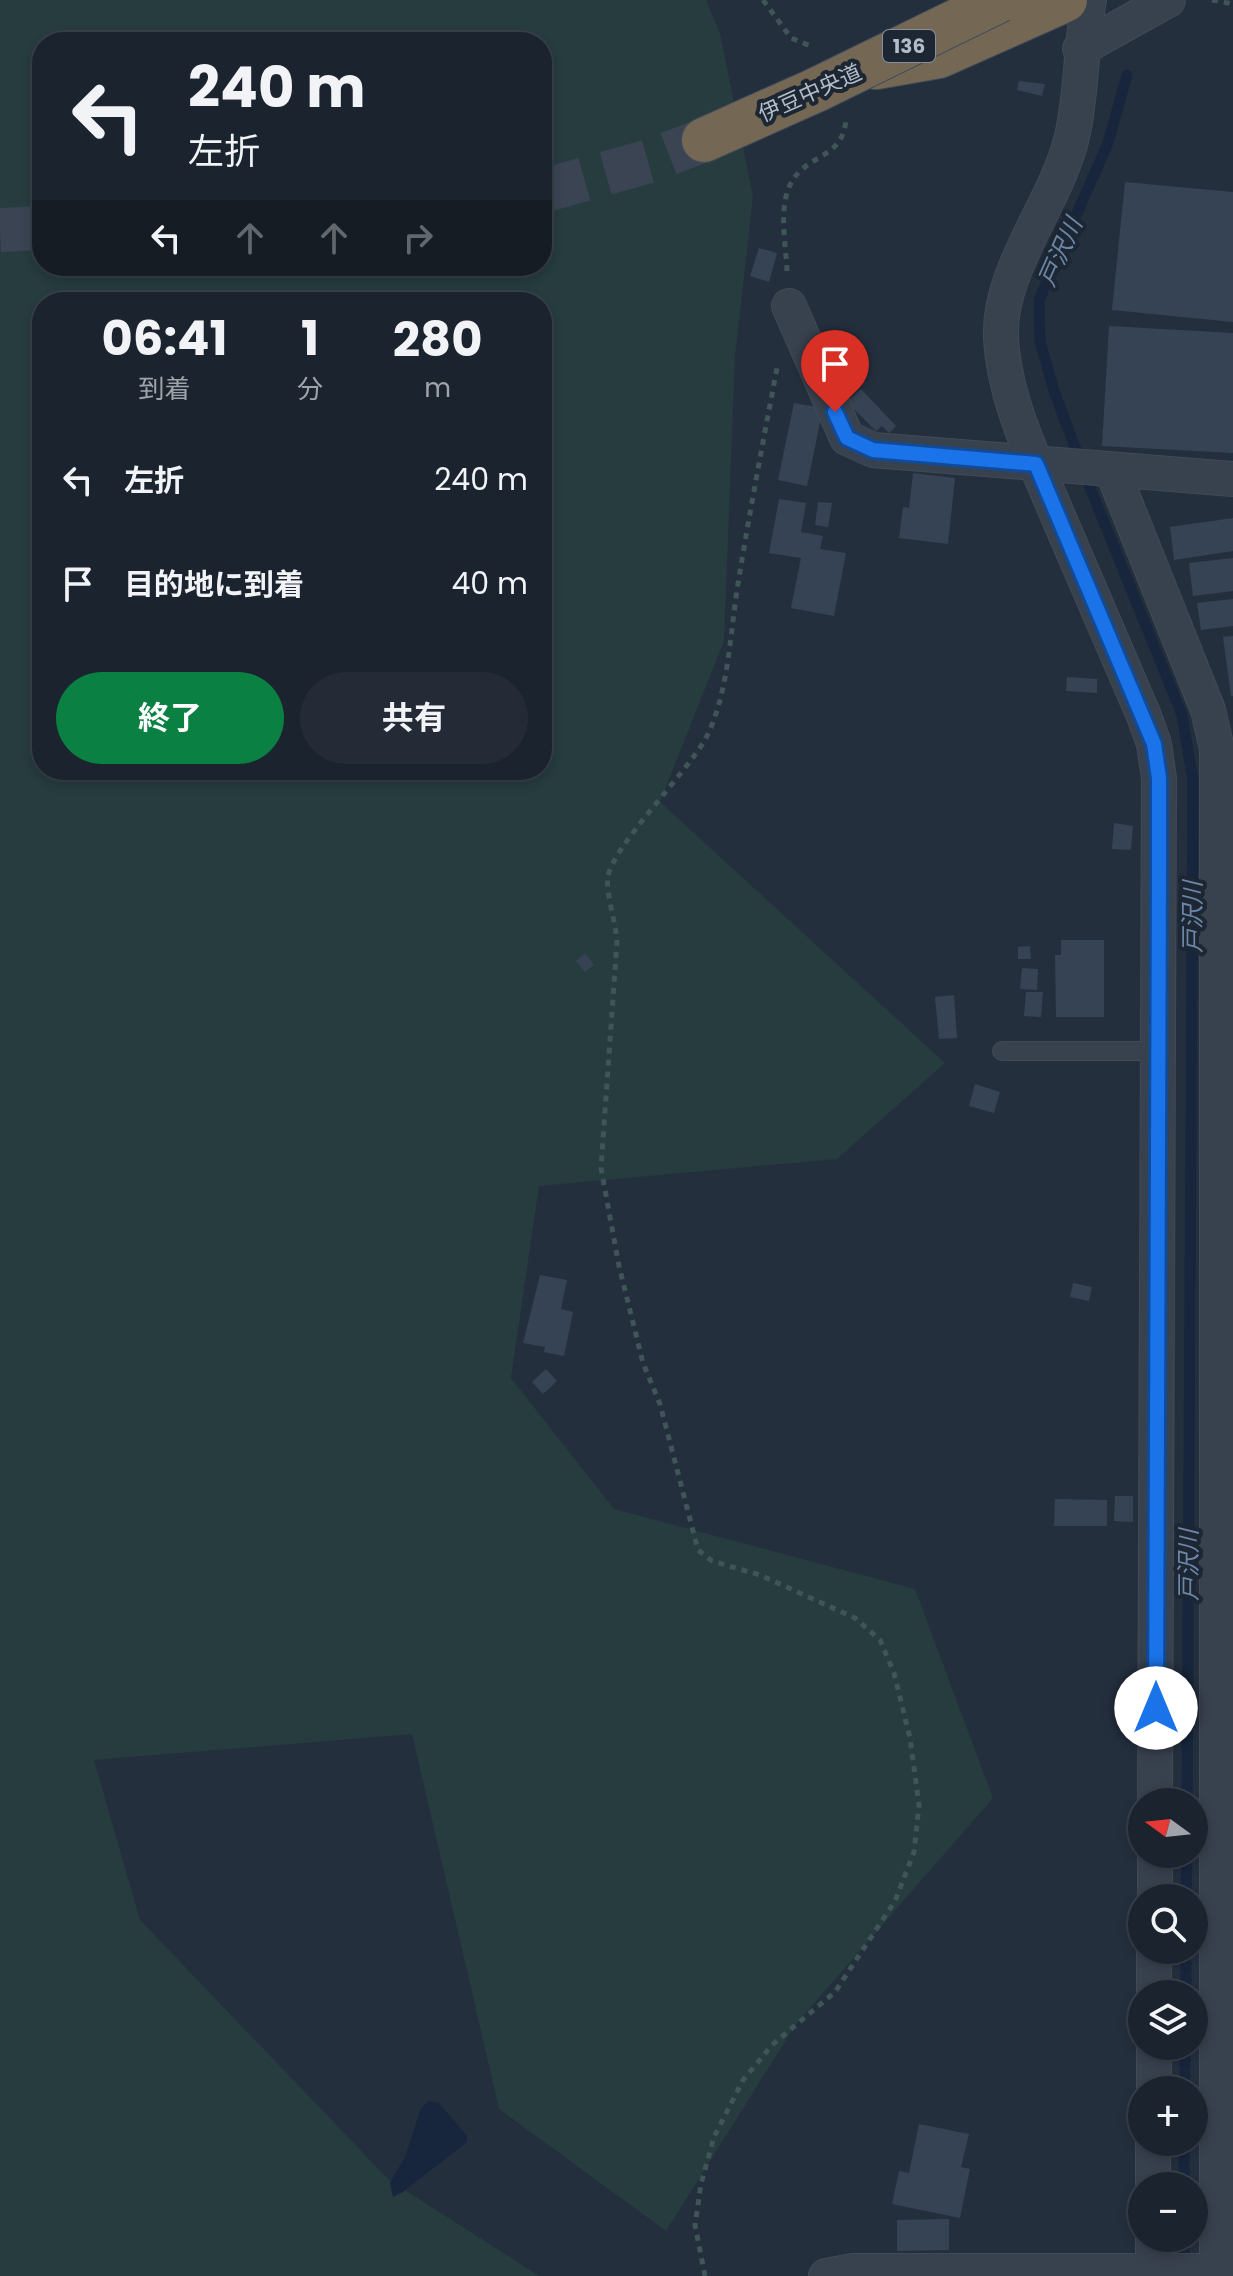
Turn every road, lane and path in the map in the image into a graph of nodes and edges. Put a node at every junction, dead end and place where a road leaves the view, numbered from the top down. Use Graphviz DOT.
graph roads {
  1 [pos="763,0"];
  2 [pos="1000,0"];
  3 [pos="1065,0"];
  4 [pos="1089,0"];
  5 [pos="1168,0"];
  6 [pos="1212,0"];
  7 [pos="1233,4"];
  8 [pos="944,5"];
  9 [pos="1080,49"];
  10 [pos="830,77"];
  11 [pos="701,133"];
  12 [pos="789,306"];
  13 [pos="777,366"];
  14 [pos="1046,465"];
  15 [pos="1108,470"];
  16 [pos="1233,479"];
  17 [pos="1002,1051"];
  18 [pos="1159,1051"];
  19 [pos="1226,1053"];
  20 [pos="1155,1788"];
  21 [pos="1156,2264"];
  22 [pos="1218,2272"];
  23 [pos="705,2276"];
  24 [pos="826,2276"];
  1 -- 10 [label="path"];
  2 -- 10 [label="highway, 伊豆中央道 / 136, bridge"];
  3 -- 10 [label="highway"];
  4 -- 9 [label="street"];
  5 -- 9 [label="street"];
  6 -- 7 [label="path"];
  8 -- 10 [label="highway, 伊豆中央道 / 136"];
  9 -- 14 [label="street"];
  10 -- 11 [label="highway, 伊豆中央道 / 136"];
  10 -- 12 [label="path"];
  12 -- 14 [label="street"];
  13 -- 23 [label="path"];
  14 -- 15 [label="street"];
  14 -- 18 [label="street"];
  15 -- 16 [label="street"];
  15 -- 19 [label="street"];
  17 -- 18 [label="lane"];
  18 -- 20 [label="street"];
  19 -- 22 [label="street"];
  21 -- 22 [label="street"];
  21 -- 24 [label="street"];
}
